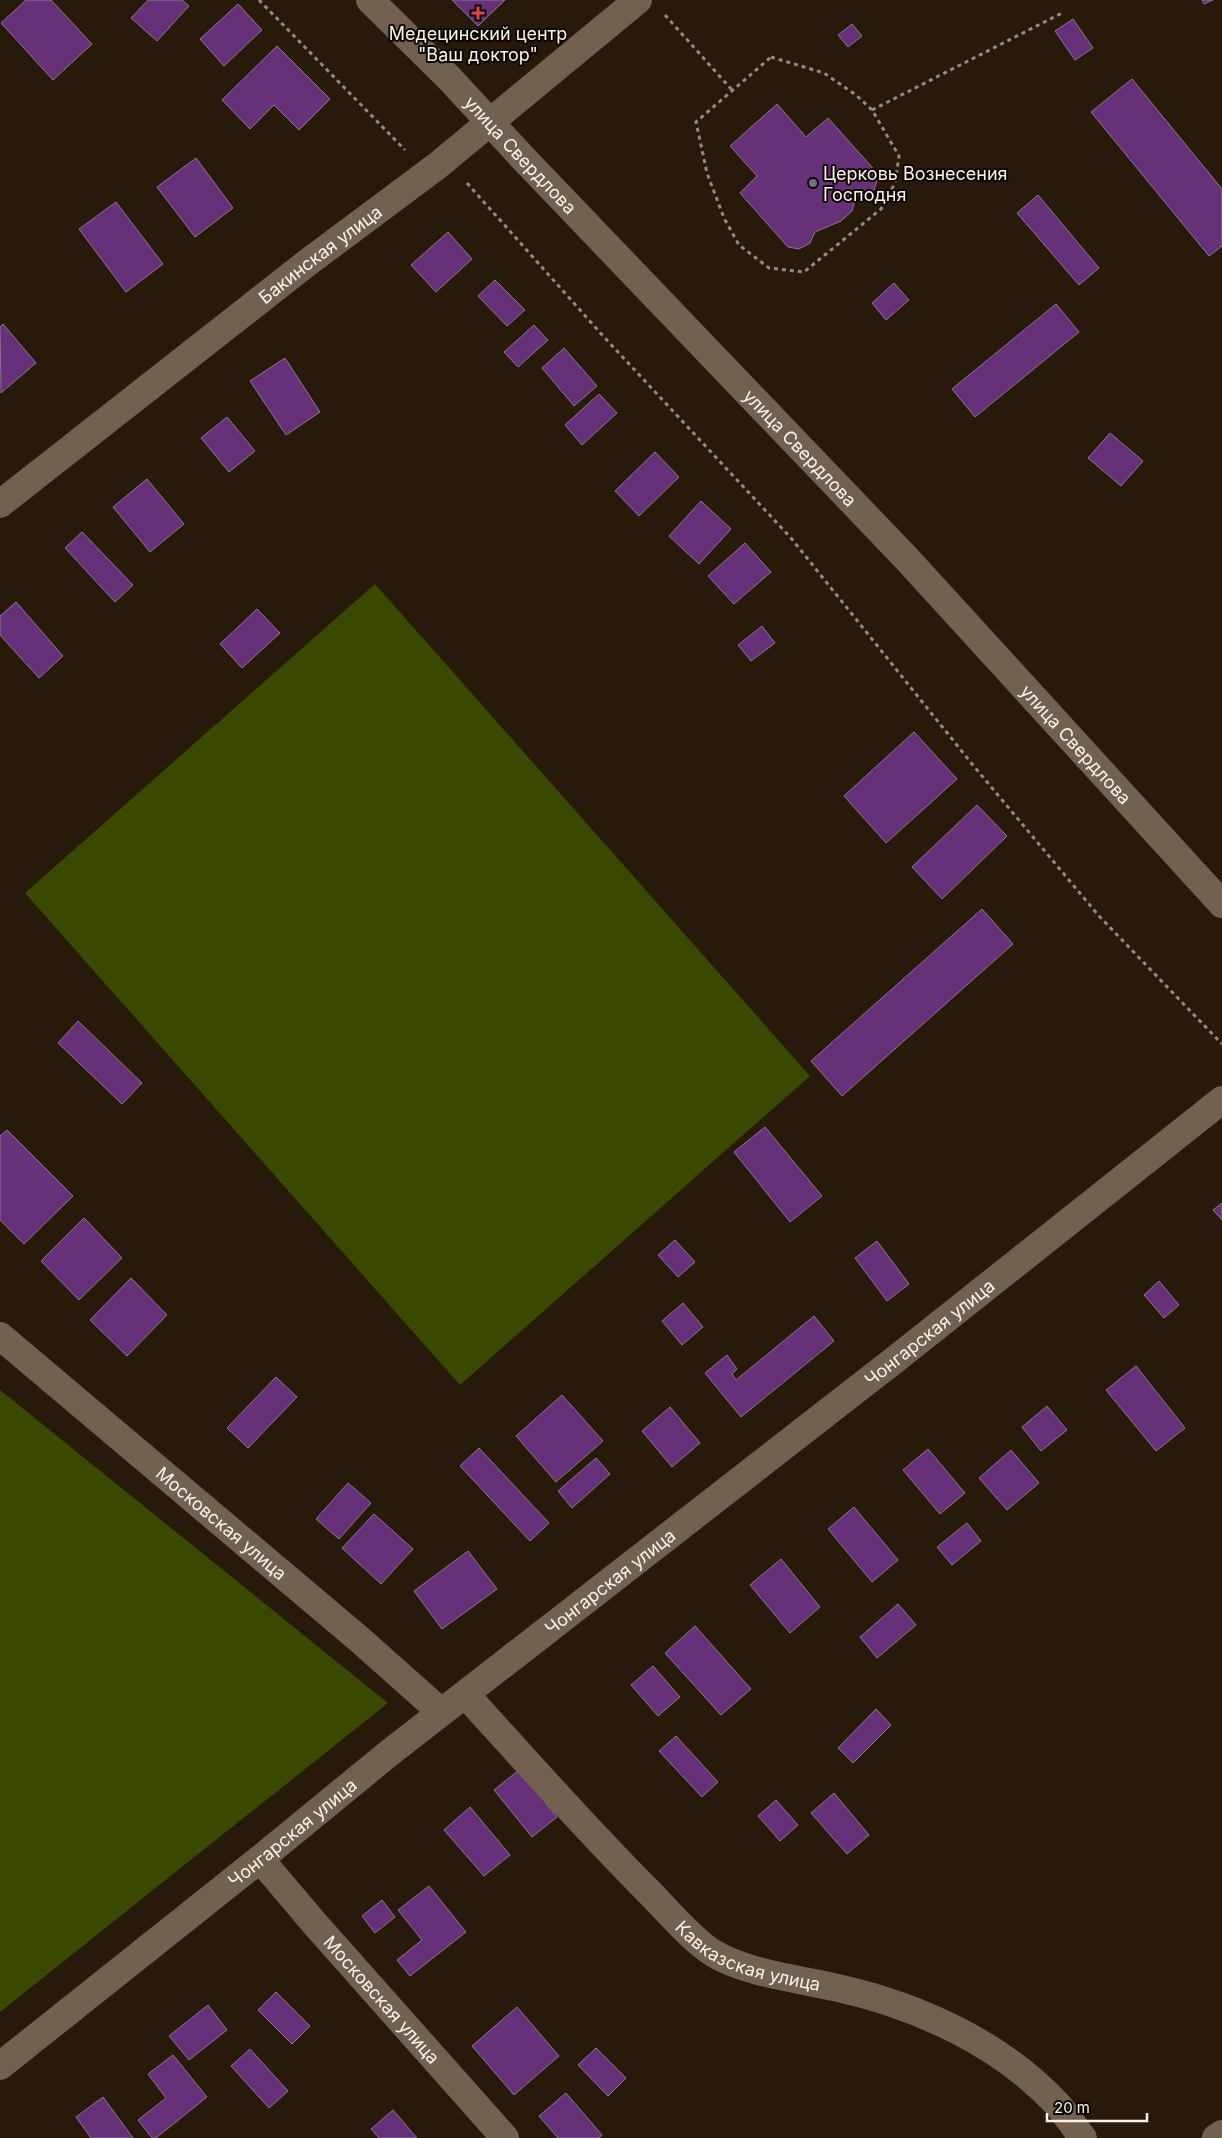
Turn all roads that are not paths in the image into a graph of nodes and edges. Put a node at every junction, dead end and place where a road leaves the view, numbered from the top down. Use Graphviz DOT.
graph roads {
  1 [pos="370,0"];
  2 [pos="638,0"];
  3 [pos="491,122"];
  4 [pos="0,504"];
  5 [pos="1222,904"];
  6 [pos="1222,1100"];
  7 [pos="0,1336"];
  8 [pos="466,1695"];
  9 [pos="441,1712"];
  10 [pos="260,1859"];
  11 [pos="0,2066"];
  12 [pos="1222,2134"];
  13 [pos="505,2138"];
  14 [pos="1083,2138"];
  15 [pos="1216,2138"];
  1 -- 3 [label="street, улица Свердлова"];
  2 -- 3 [label="street, Бакинская улица"];
  3 -- 4 [label="street, Бакинская улица"];
  3 -- 5 [label="street, улица Свердлова"];
  6 -- 8 [label="street, Чонгарская улица"];
  7 -- 9 [label="street, Московская улица"];
  8 -- 9 [label="street, Чонгарская улица"];
  8 -- 14 [label="street, Кавказская улица"];
  9 -- 10 [label="street, Чонгарская улица"];
  10 -- 11 [label="street, Чонгарская улица"];
  10 -- 13 [label="street, Московская улица"];
  12 -- 15 [label="street"];
}
